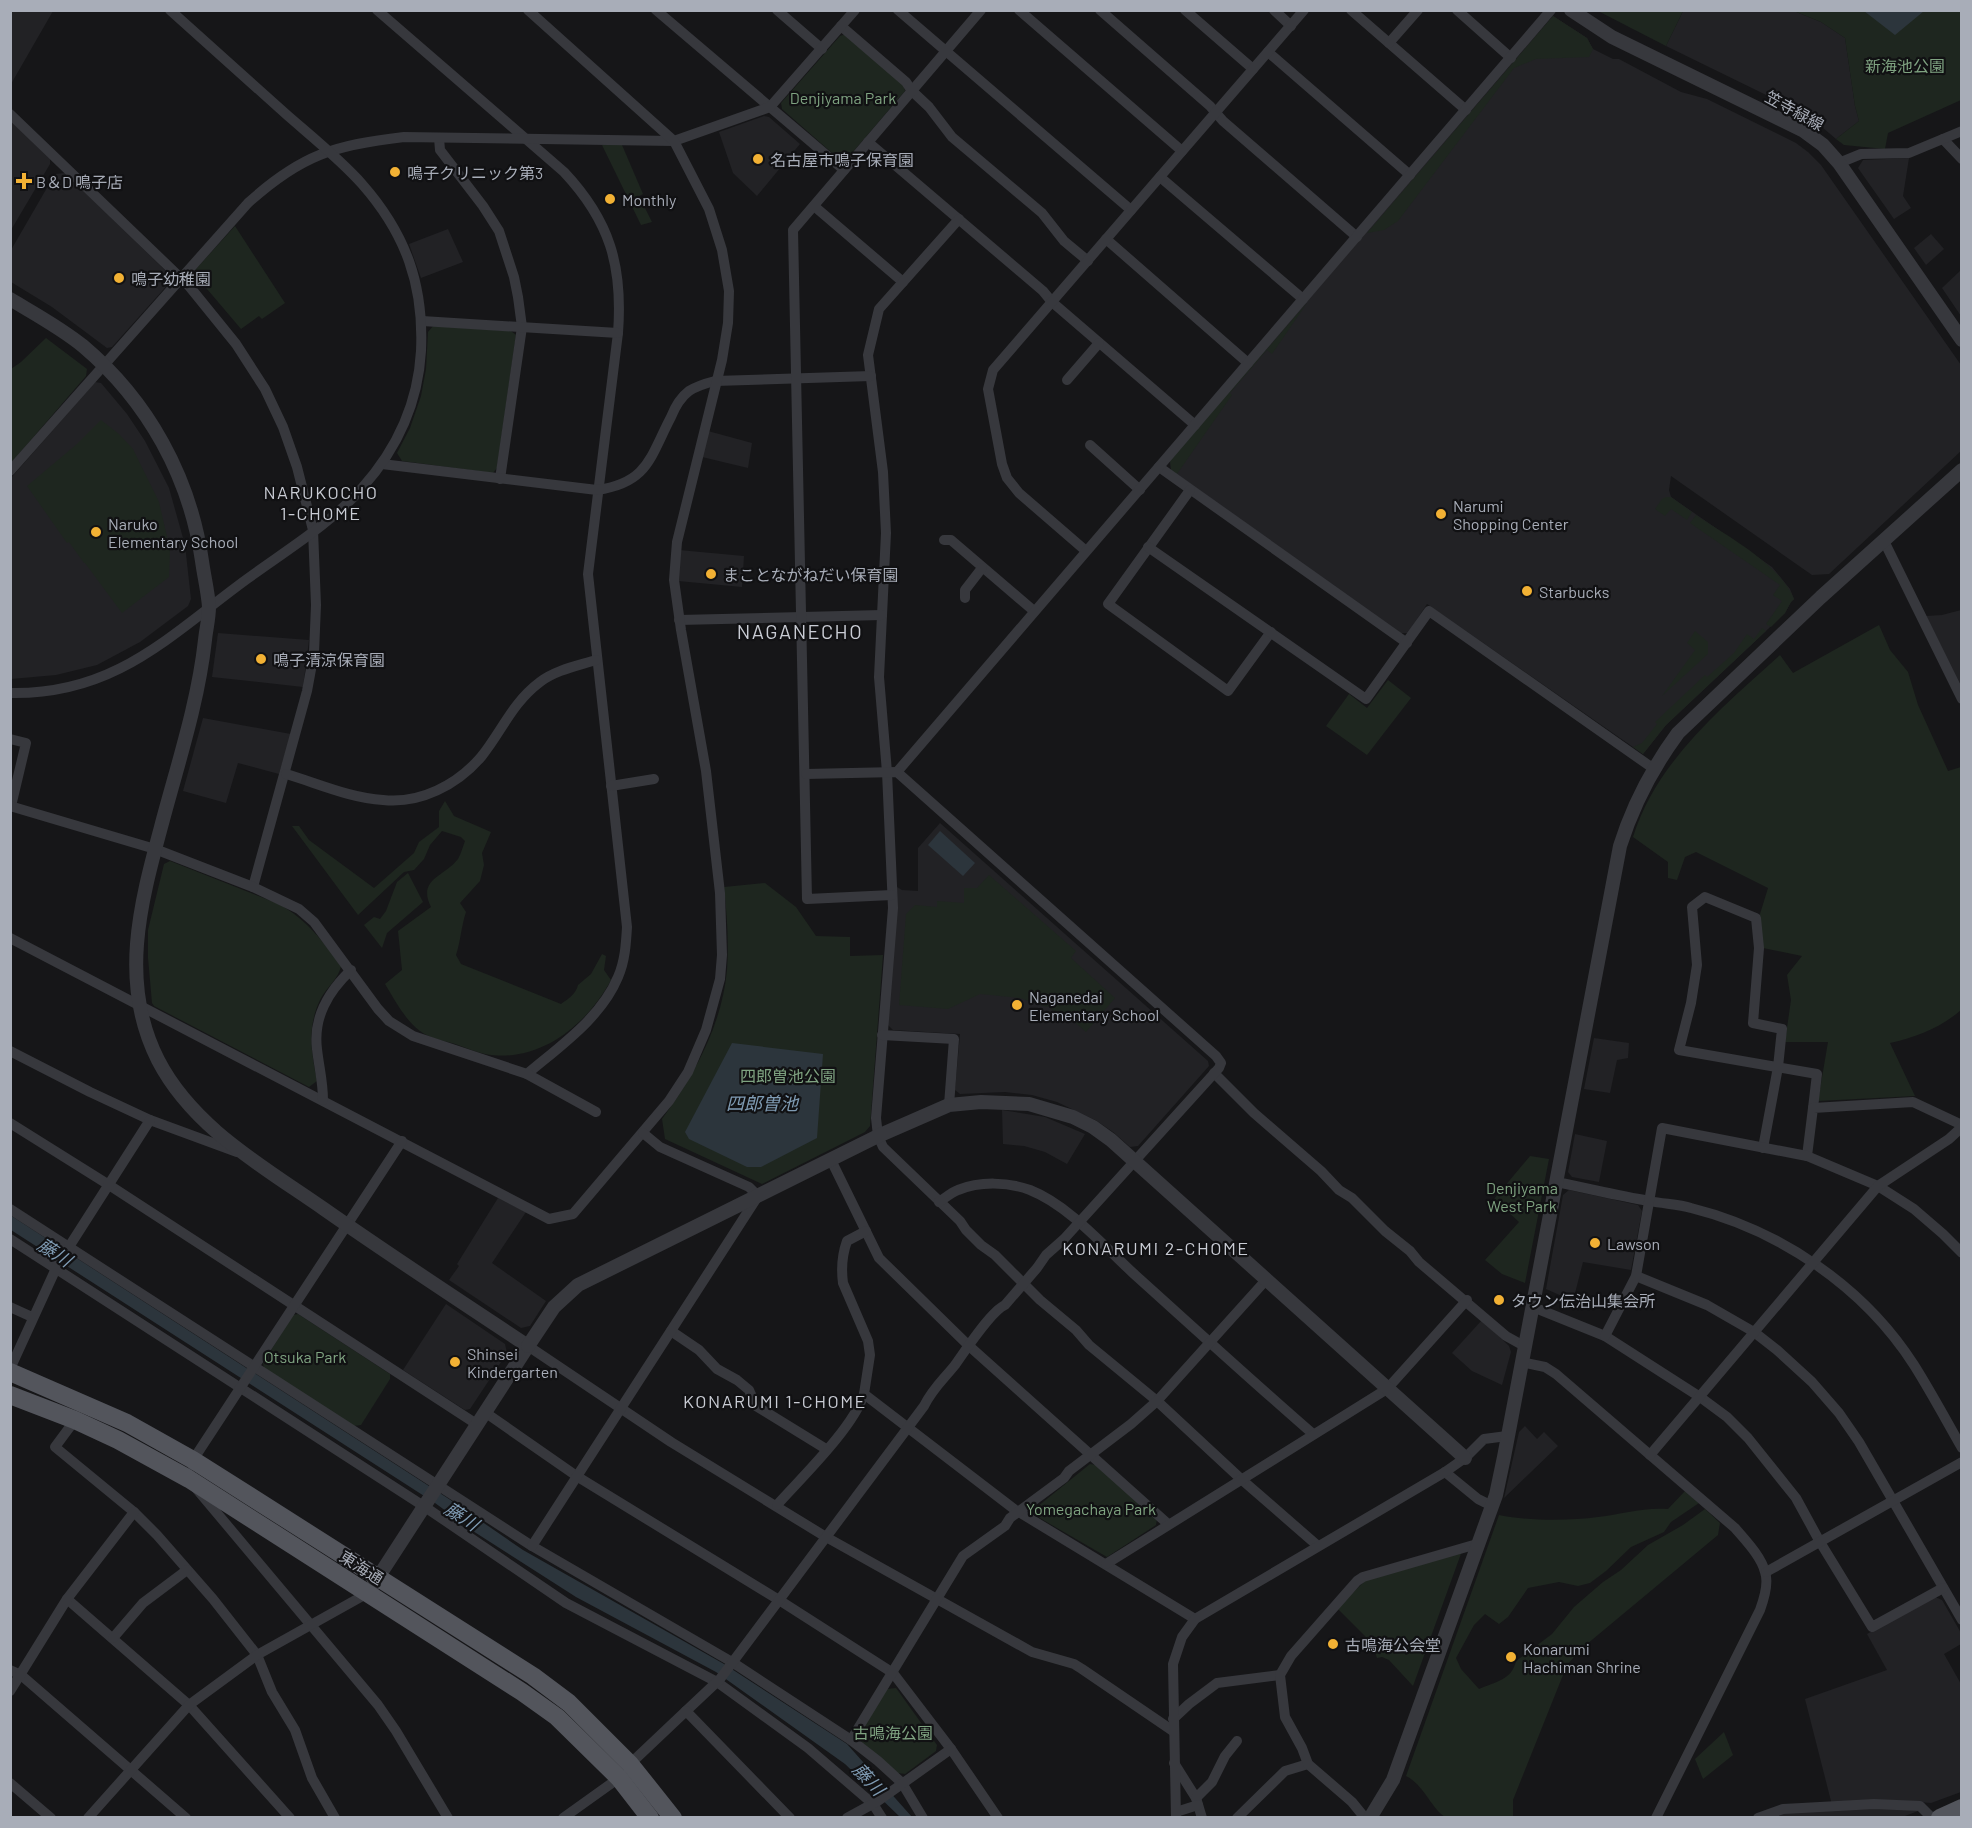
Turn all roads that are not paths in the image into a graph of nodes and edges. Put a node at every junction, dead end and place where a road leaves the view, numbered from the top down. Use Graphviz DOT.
graph roads {
  1 [pos="170,10"];
  2 [pos="377,10"];
  3 [pos="528,10"];
  4 [pos="656,10"];
  5 [pos="777,10"];
  6 [pos="855,10"];
  7 [pos="898,10"];
  8 [pos="981,10"];
  9 [pos="1019,10"];
  10 [pos="1100,10"];
  11 [pos="1185,10"];
  12 [pos="1274,10"];
  13 [pos="1304,10"];
  14 [pos="1352,10"];
  15 [pos="1418,10"];
  16 [pos="1457,10"];
  17 [pos="1551,10"];
  18 [pos="1571,10"];
  19 [pos="842,26"];
  20 [pos="1291,26"];
  21 [pos="1389,43"];
  22 [pos="822,49"];
  23 [pos="946,51"];
  24 [pos="1268,52"];
  25 [pos="1511,58"];
  26 [pos="1253,69"];
  27 [pos="912,91"];
  28 [pos="770,107"];
  29 [pos="1466,110"];
  30 [pos="1215,112"];
  31 [pos="10,114"];
  32 [pos="1962,131"];
  33 [pos="439,138"];
  34 [pos="526,138"];
  35 [pos="1943,139"];
  36 [pos="674,141"];
  37 [pos="868,142"];
  38 [pos="326,151"];
  39 [pos="1182,151"];
  40 [pos="1962,159"];
  41 [pos="1839,163"];
  42 [pos="844,170"];
  43 [pos="1410,175"];
  44 [pos="1160,177"];
  45 [pos="814,206"];
  46 [pos="1131,210"];
  47 [pos="958,219"];
  48 [pos="1357,237"];
  49 [pos="1106,239"];
  50 [pos="1088,261"];
  51 [pos="181,278"];
  52 [pos="903,282"];
  53 [pos="10,299"];
  54 [pos="1303,299"];
  55 [pos="1052,302"];
  56 [pos="422,321"];
  57 [pos="522,327"];
  58 [pos="618,333"];
  59 [pos="1962,340"];
  60 [pos="1100,343"];
  61 [pos="1248,363"];
  62 [pos="104,365"];
  63 [pos="871,376"];
  64 [pos="796,378"];
  65 [pos="1067,380"];
  66 [pos="716,381"];
  67 [pos="1195,425"];
  68 [pos="1090,445"];
  69 [pos="382,464"];
  70 [pos="1159,467"];
  71 [pos="1962,470"];
  72 [pos="10,471"];
  73 [pos="500,479"];
  74 [pos="597,490"];
  75 [pos="1140,490"];
  76 [pos="1190,490"];
  77 [pos="314,530"];
  78 [pos="944,540"];
  79 [pos="1884,541"];
  80 [pos="1148,547"];
  81 [pos="1086,551"];
  82 [pos="982,568"];
  83 [pos="965,598"];
  84 [pos="209,607"];
  85 [pos="1034,612"];
  86 [pos="882,615"];
  87 [pos="802,616"];
  88 [pos="679,620"];
  89 [pos="1271,632"];
  90 [pos="1407,643"];
  91 [pos="596,660"];
  92 [pos="10,693"];
  93 [pos="1962,699"];
  94 [pos="10,739"];
  95 [pos="1654,769"];
  96 [pos="892,772"];
  97 [pos="286,774"];
  98 [pos="806,774"];
  99 [pos="654,779"];
  100 [pos="611,786"];
  101 [pos="11,806"];
  102 [pos="155,849"];
  103 [pos="253,887"];
  104 [pos="892,896"];
  105 [pos="10,938"];
  106 [pos="351,970"];
  107 [pos="140,1004"];
  108 [pos="882,1035"];
  109 [pos="10,1051"];
  110 [pos="1778,1067"];
  111 [pos="1214,1073"];
  112 [pos="527,1074"];
  113 [pos="322,1100"];
  114 [pos="949,1105"];
  115 [pos="1813,1108"];
  116 [pos="596,1112"];
  117 [pos="150,1120"];
  118 [pos="10,1123"];
  119 [pos="1962,1126"];
  120 [pos="644,1133"];
  121 [pos="878,1136"];
  122 [pos="402,1141"];
  123 [pos="1763,1148"];
  124 [pos="246,1155"];
  125 [pos="1807,1156"];
  126 [pos="831,1160"];
  127 [pos="1134,1161"];
  128 [pos="1556,1182"];
  129 [pos="109,1185"];
  130 [pos="1878,1186"];
  131 [pos="758,1196"];
  132 [pos="1649,1201"];
  133 [pos="939,1202"];
  134 [pos="10,1209"];
  135 [pos="1078,1222"];
  136 [pos="346,1224"];
  137 [pos="866,1231"];
  138 [pos="10,1239"];
  139 [pos="67,1248"];
  140 [pos="1962,1253"];
  141 [pos="1813,1262"];
  142 [pos="56,1267"];
  143 [pos="1636,1276"];
  144 [pos="1266,1280"];
  145 [pos="1024,1283"];
  146 [pos="1467,1300"];
  147 [pos="293,1305"];
  148 [pos="1533,1306"];
  149 [pos="10,1307"];
  150 [pos="32,1317"];
  151 [pos="671,1331"];
  152 [pos="1754,1332"];
  153 [pos="1605,1336"];
  154 [pos="1209,1343"];
  155 [pos="528,1346"];
  156 [pos="968,1346"];
  157 [pos="1524,1346"];
  158 [pos="1521,1362"];
  159 [pos="252,1369"];
  160 [pos="10,1370"];
  161 [pos="241,1386"];
  162 [pos="1387,1389"];
  163 [pos="10,1395"];
  164 [pos="864,1395"];
  165 [pos="1700,1397"];
  166 [pos="1158,1401"];
  167 [pos="621,1408"];
  168 [pos="482,1419"];
  169 [pos="75,1420"];
  170 [pos="908,1428"];
  171 [pos="1313,1434"];
  172 [pos="1507,1437"];
  173 [pos="1962,1448"];
  174 [pos="826,1449"];
  175 [pos="1089,1455"];
  176 [pos="1650,1455"];
  177 [pos="1465,1458"];
  178 [pos="193,1460"];
  179 [pos="1962,1462"];
  180 [pos="1445,1472"];
  181 [pos="578,1477"];
  182 [pos="189,1479"];
  183 [pos="1241,1479"];
  184 [pos="437,1488"];
  185 [pos="1892,1500"];
  186 [pos="426,1505"];
  187 [pos="777,1505"];
  188 [pos="1492,1506"];
  189 [pos="134,1512"];
  190 [pos="1018,1512"];
  191 [pos="1168,1524"];
  192 [pos="826,1537"];
  193 [pos="1820,1542"];
  194 [pos="1477,1544"];
  195 [pos="532,1546"];
  196 [pos="1318,1546"];
  197 [pos="1106,1564"];
  198 [pos="187,1570"];
  199 [pos="1766,1572"];
  200 [pos="379,1577"];
  201 [pos="1943,1588"];
  202 [pos="368,1593"];
  203 [pos="67,1599"];
  204 [pos="779,1599"];
  205 [pos="936,1600"];
  206 [pos="1195,1618"];
  207 [pos="1962,1620"];
  208 [pos="311,1625"];
  209 [pos="113,1638"];
  210 [pos="257,1655"];
  211 [pos="731,1664"];
  212 [pos="16,1672"];
  213 [pos="893,1673"];
  214 [pos="1280,1675"];
  215 [pos="719,1681"];
  216 [pos="10,1691"];
  217 [pos="189,1705"];
  218 [pos="686,1712"];
  219 [pos="1173,1719"];
  220 [pos="1173,1731"];
  221 [pos="850,1740"];
  222 [pos="1237,1741"];
  223 [pos="951,1749"];
  224 [pos="1174,1763"];
  225 [pos="1308,1764"];
  226 [pos="132,1770"];
  227 [pos="625,1771"];
  228 [pos="10,1783"];
  229 [pos="899,1785"];
  230 [pos="1197,1801"];
  231 [pos="876,1803"];
  232 [pos="1962,1808"];
  233 [pos="1176,1815"];
  234 [pos="51,1818"];
  235 [pos="88,1818"];
  236 [pos="186,1818"];
  237 [pos="290,1818"];
  238 [pos="334,1818"];
  239 [pos="448,1818"];
  240 [pos="563,1818"];
  241 [pos="650,1818"];
  242 [pos="673,1818"];
  243 [pos="790,1818"];
  244 [pos="848,1818"];
  245 [pos="882,1818"];
  246 [pos="923,1818"];
  247 [pos="998,1818"];
  248 [pos="1202,1818"];
  249 [pos="1237,1818"];
  250 [pos="1365,1818"];
  251 [pos="1370,1818"];
  252 [pos="1656,1818"];
  253 [pos="1758,1818"];
  254 [pos="1932,1818"];
  255 [pos="1940,1818"];
  1 -- 38 [label="street"];
  2 -- 34 [label="street"];
  3 -- 36 [label="street"];
  4 -- 28 [label="street"];
  5 -- 22 [label="street"];
  6 -- 19 [label="street"];
  7 -- 23 [label="street"];
  8 -- 23 [label="street"];
  9 -- 39 [label="street"];
  10 -- 30 [label="street"];
  11 -- 26 [label="street"];
  12 -- 20 [label="street"];
  13 -- 20 [label="street"];
  14 -- 21 [label="street"];
  15 -- 21 [label="street"];
  16 -- 25 [label="street"];
  17 -- 25 [label="street"];
  18 -- 41 [label="street, 笠寺緑線"];
  19 -- 22 [label="street"];
  19 -- 27 [label="street"];
  20 -- 24 [label="street"];
  21 -- 29 [label="street"];
  22 -- 28 [label="street"];
  23 -- 27 [label="street"];
  23 -- 46 [label="street"];
  24 -- 26 [label="street"];
  24 -- 43 [label="street"];
  25 -- 29 [label="street"];
  26 -- 30 [label="street"];
  27 -- 37 [label="street"];
  27 -- 50 [label="street"];
  28 -- 36 [label="street"];
  28 -- 42 [label="street"];
  29 -- 43 [label="street"];
  30 -- 39 [label="street"];
  30 -- 48 [label="street"];
  31 -- 51 [label="street"];
  32 -- 35 [label="street"];
  33 -- 34 [label="street"];
  33 -- 38 [label="street"];
  33 -- 57 [label="street"];
  34 -- 36 [label="street"];
  34 -- 58 [label="street"];
  35 -- 40 [label="street"];
  35 -- 41 [label="street"];
  36 -- 66 [label="street"];
  37 -- 42 [label="street"];
  37 -- 47 [label="street"];
  38 -- 51 [label="street"];
  38 -- 56 [label="street"];
  39 -- 44 [label="street"];
  41 -- 59 [label="street, 笠寺緑線"];
  42 -- 45 [label="street"];
  43 -- 48 [label="street"];
  44 -- 46 [label="street"];
  44 -- 54 [label="street"];
  45 -- 52 [label="street"];
  45 -- 64 [label="street"];
  46 -- 49 [label="street"];
  47 -- 52 [label="street"];
  47 -- 55 [label="street"];
  48 -- 54 [label="street"];
  49 -- 50 [label="street"];
  49 -- 61 [label="street"];
  50 -- 55 [label="street"];
  51 -- 62 [label="street"];
  51 -- 77 [label="street"];
  52 -- 63 [label="street"];
  53 -- 62 [label="street"];
  54 -- 61 [label="street"];
  55 -- 60 [label="street"];
  55 -- 81 [label="street"];
  56 -- 57 [label="street"];
  56 -- 69 [label="street"];
  57 -- 58 [label="street"];
  57 -- 73 [label="street"];
  58 -- 74 [label="street"];
  60 -- 65 [label="street"];
  60 -- 67 [label="street"];
  61 -- 67 [label="street"];
  62 -- 72 [label="street"];
  62 -- 84 [label="street"];
  63 -- 64 [label="street"];
  63 -- 86 [label="street"];
  64 -- 66 [label="street"];
  64 -- 87 [label="street"];
  66 -- 74 [label="street"];
  66 -- 88 [label="street"];
  67 -- 70 [label="street"];
  68 -- 75 [label="street"];
  69 -- 73 [label="street"];
  69 -- 77 [label="street"];
  70 -- 75 [label="street"];
  70 -- 76 [label="street"];
  71 -- 79 [label="street"];
  73 -- 74 [label="street"];
  74 -- 91 [label="street"];
  75 -- 81 [label="street"];
  76 -- 80 [label="street"];
  76 -- 90 [label="street"];
  77 -- 84 [label="street"];
  77 -- 97 [label="street"];
  78 -- 82 [label="street"];
  79 -- 93 [label="street"];
  79 -- 95 [label="street"];
  80 -- 89 [label="street"];
  80 -- 89 [label="street"];
  81 -- 85 [label="street"];
  82 -- 83 [label="street"];
  82 -- 85 [label="street"];
  84 -- 92 [label="street"];
  84 -- 102 [label="street"];
  85 -- 96 [label="street"];
  86 -- 87 [label="street"];
  86 -- 96 [label="street"];
  87 -- 88 [label="street"];
  87 -- 98 [label="street"];
  88 -- 120 [label="street"];
  89 -- 90 [label="street"];
  90 -- 95 [label="street"];
  91 -- 97 [label="street"];
  91 -- 100 [label="street"];
  94 -- 101 [label="street"];
  95 -- 128 [label="street"];
  96 -- 98 [label="street"];
  96 -- 104 [label="street"];
  96 -- 111 [label="street"];
  97 -- 103 [label="street"];
  98 -- 104 [label="street"];
  99 -- 100 [label="street"];
  100 -- 112 [label="street"];
  101 -- 102 [label="street"];
  102 -- 103 [label="street"];
  102 -- 107 [label="street"];
  103 -- 106 [label="street"];
  104 -- 108 [label="street"];
  105 -- 107 [label="street"];
  106 -- 112 [label="street"];
  106 -- 113 [label="street"];
  107 -- 113 [label="street"];
  107 -- 124 [label="street"];
  108 -- 114 [label="street"];
  108 -- 121 [label="street"];
  109 -- 117 [label="street"];
  110 -- 110 [label="street"];
  110 -- 115 [label="street"];
  110 -- 123 [label="street"];
  111 -- 127 [label="street"];
  111 -- 146 [label="street"];
  112 -- 116 [label="street"];
  113 -- 122 [label="street"];
  114 -- 121 [label="street"];
  114 -- 127 [label="street"];
  115 -- 119 [label="street"];
  115 -- 125 [label="street"];
  117 -- 124 [label="street"];
  117 -- 129 [label="street"];
  118 -- 129 [label="street"];
  119 -- 130 [label="street"];
  120 -- 122 [label="street"];
  120 -- 131 [label="street"];
  121 -- 126 [label="street"];
  121 -- 133 [label="street"];
  122 -- 136 [label="street"];
  123 -- 125 [label="street"];
  123 -- 132 [label="street"];
  124 -- 136 [label="street"];
  125 -- 130 [label="street"];
  126 -- 131 [label="street"];
  126 -- 137 [label="street"];
  127 -- 135 [label="street"];
  127 -- 144 [label="street"];
  128 -- 132 [label="street"];
  128 -- 148 [label="street"];
  129 -- 139 [label="street"];
  129 -- 147 [label="street"];
  130 -- 140 [label="street"];
  130 -- 141 [label="street"];
  131 -- 151 [label="street"];
  131 -- 155 [label="street"];
  132 -- 141 [label="street"];
  132 -- 143 [label="street"];
  133 -- 135 [label="street"];
  133 -- 145 [label="street"];
  134 -- 139 [label="street"];
  135 -- 145 [label="street"];
  135 -- 154 [label="street"];
  136 -- 147 [label="street"];
  136 -- 155 [label="street"];
  137 -- 156 [label="street"];
  137 -- 164 [label="street"];
  138 -- 142 [label="street"];
  139 -- 142 [label="street"];
  139 -- 159 [label="street"];
  141 -- 152 [label="street"];
  141 -- 173 [label="street"];
  142 -- 150 [label="street"];
  142 -- 161 [label="street"];
  143 -- 152 [label="street"];
  143 -- 153 [label="street"];
  144 -- 154 [label="street"];
  144 -- 162 [label="street"];
  145 -- 156 [label="street"];
  145 -- 166 [label="street"];
  146 -- 157 [label="street"];
  146 -- 162 [label="street"];
  147 -- 159 [label="street"];
  147 -- 168 [label="street"];
  148 -- 153 [label="street"];
  148 -- 157 [label="street"];
  149 -- 150 [label="street"];
  150 -- 160 [label="street"];
  151 -- 167 [label="street"];
  151 -- 174 [label="street"];
  152 -- 165 [label="street"];
  152 -- 185 [label="street"];
  153 -- 165 [label="street"];
  154 -- 166 [label="street"];
  154 -- 171 [label="street"];
  155 -- 167 [label="street"];
  155 -- 168 [label="street"];
  156 -- 170 [label="street"];
  156 -- 175 [label="street"];
  157 -- 158 [label="street"];
  158 -- 172 [label="street"];
  158 -- 176 [label="street"];
  159 -- 161 [label="street"];
  159 -- 184 [label="street"];
  160 -- 178 [label="main road, 東海通"];
  161 -- 178 [label="street"];
  161 -- 186 [label="street"];
  162 -- 171 [label="street"];
  162 -- 177 [label="street"];
  163 -- 169 [label="main road, 東海通"];
  164 -- 170 [label="street"];
  164 -- 174 [label="street"];
  165 -- 176 [label="street"];
  165 -- 193 [label="street"];
  166 -- 175 [label="street"];
  166 -- 183 [label="street"];
  167 -- 181 [label="street"];
  167 -- 187 [label="street"];
  168 -- 181 [label="street"];
  168 -- 184 [label="street"];
  169 -- 182 [label="main road, 東海通"];
  169 -- 189 [label="street"];
  170 -- 190 [label="street"];
  170 -- 192 [label="street"];
  171 -- 183 [label="street"];
  172 -- 177 [label="street"];
  172 -- 188 [label="street"];
  174 -- 187 [label="street"];
  175 -- 190 [label="street"];
  175 -- 191 [label="street"];
  176 -- 199 [label="street"];
  177 -- 180 [label="street"];
  178 -- 182 [label="street"];
  178 -- 200 [label="main road, 東海通"];
  179 -- 185 [label="street"];
  180 -- 188 [label="street"];
  180 -- 196 [label="street"];
  181 -- 195 [label="street"];
  181 -- 204 [label="street"];
  182 -- 202 [label="main road, 東海通"];
  182 -- 208 [label="street"];
  183 -- 191 [label="street"];
  183 -- 196 [label="street"];
  184 -- 186 [label="street"];
  184 -- 195 [label="street"];
  185 -- 193 [label="street"];
  185 -- 201 [label="street"];
  186 -- 200 [label="street"];
  186 -- 215 [label="street"];
  187 -- 192 [label="street"];
  188 -- 194 [label="street"];
  189 -- 198 [label="street"];
  189 -- 203 [label="street"];
  190 -- 197 [label="street"];
  190 -- 205 [label="street"];
  191 -- 197 [label="street"];
  192 -- 204 [label="street"];
  192 -- 205 [label="street"];
  193 -- 199 [label="street"];
  193 -- 201 [label="street"];
  194 -- 214 [label="street"];
  194 -- 251 [label="street"];
  195 -- 211 [label="street"];
  196 -- 206 [label="street"];
  197 -- 206 [label="street"];
  198 -- 209 [label="street"];
  198 -- 210 [label="street"];
  199 -- 252 [label="street"];
  200 -- 202 [label="street"];
  200 -- 227 [label="main road, 東海通"];
  201 -- 207 [label="street"];
  202 -- 208 [label="street"];
  202 -- 227 [label="main road, 東海通"];
  203 -- 209 [label="street"];
  203 -- 212 [label="street"];
  204 -- 211 [label="street"];
  204 -- 213 [label="street"];
  205 -- 213 [label="street"];
  205 -- 220 [label="street"];
  206 -- 219 [label="street"];
  208 -- 210 [label="street"];
  208 -- 239 [label="street"];
  209 -- 217 [label="street"];
  210 -- 217 [label="street"];
  210 -- 238 [label="street"];
  211 -- 215 [label="street"];
  211 -- 221 [label="street"];
  212 -- 216 [label="street"];
  212 -- 226 [label="street"];
  213 -- 221 [label="street"];
  213 -- 223 [label="street"];
  214 -- 219 [label="street"];
  214 -- 225 [label="street"];
  215 -- 218 [label="street"];
  215 -- 231 [label="street"];
  217 -- 226 [label="street"];
  217 -- 237 [label="street"];
  218 -- 227 [label="street"];
  218 -- 243 [label="street"];
  219 -- 220 [label="street"];
  220 -- 224 [label="street"];
  221 -- 229 [label="street"];
  222 -- 230 [label="street"];
  223 -- 229 [label="street"];
  223 -- 247 [label="street"];
  224 -- 230 [label="street"];
  224 -- 233 [label="street"];
  225 -- 249 [label="street"];
  225 -- 250 [label="street"];
  226 -- 235 [label="street"];
  226 -- 236 [label="street"];
  227 -- 240 [label="street"];
  227 -- 241 [label="main road, 東海通"];
  227 -- 242 [label="main road, 東海通"];
  228 -- 234 [label="street"];
  229 -- 231 [label="street"];
  229 -- 246 [label="street"];
  230 -- 233 [label="street"];
  230 -- 248 [label="street"];
  231 -- 244 [label="street"];
  231 -- 245 [label="street"];
  232 -- 255 [label="main road"];
  253 -- 254 [label="street"];
}
